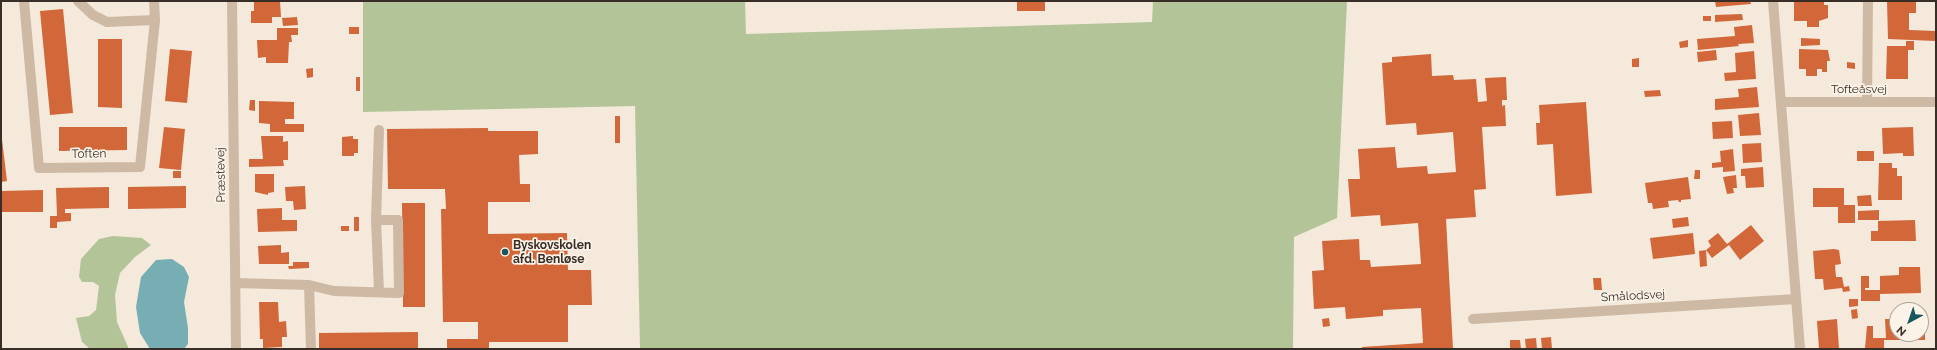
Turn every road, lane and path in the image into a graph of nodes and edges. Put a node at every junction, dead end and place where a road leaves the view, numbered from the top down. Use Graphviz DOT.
graph roads {
  1 [pos="24,1"];
  2 [pos="78,1"];
  3 [pos="154,1"];
  4 [pos="232,1"];
  5 [pos="1773,1"];
  6 [pos="1868,1"];
  7 [pos="155,20"];
  8 [pos="1781,102"];
  9 [pos="1867,102"];
  10 [pos="1936,102"];
  11 [pos="379,130"];
  12 [pos="376,220"];
  13 [pos="235,283"];
  14 [pos="309,285"];
  15 [pos="379,292"];
  16 [pos="1796,299"];
  17 [pos="1473,319"];
  18 [pos="236,349"];
  19 [pos="311,349"];
  20 [pos="1800,349"];
  1 -- 7 [label="street, Toften"];
  2 -- 7 [label="street"];
  3 -- 7 [label="street, Toften"];
  4 -- 13 [label="street, Præstevej"];
  5 -- 8 [label="street"];
  6 -- 9 [label="street"];
  8 -- 9 [label="street, Tofteåsvej"];
  8 -- 16 [label="street"];
  9 -- 10 [label="street, Tofteåsvej"];
  11 -- 12 [label="street"];
  12 -- 15 [label="street"];
  12 -- 15 [label="street"];
  13 -- 14 [label="street"];
  13 -- 18 [label="street, Præstevej"];
  14 -- 15 [label="street"];
  14 -- 19 [label="street"];
  16 -- 17 [label="street, Smålodsvej"];
  16 -- 20 [label="street"];
}
